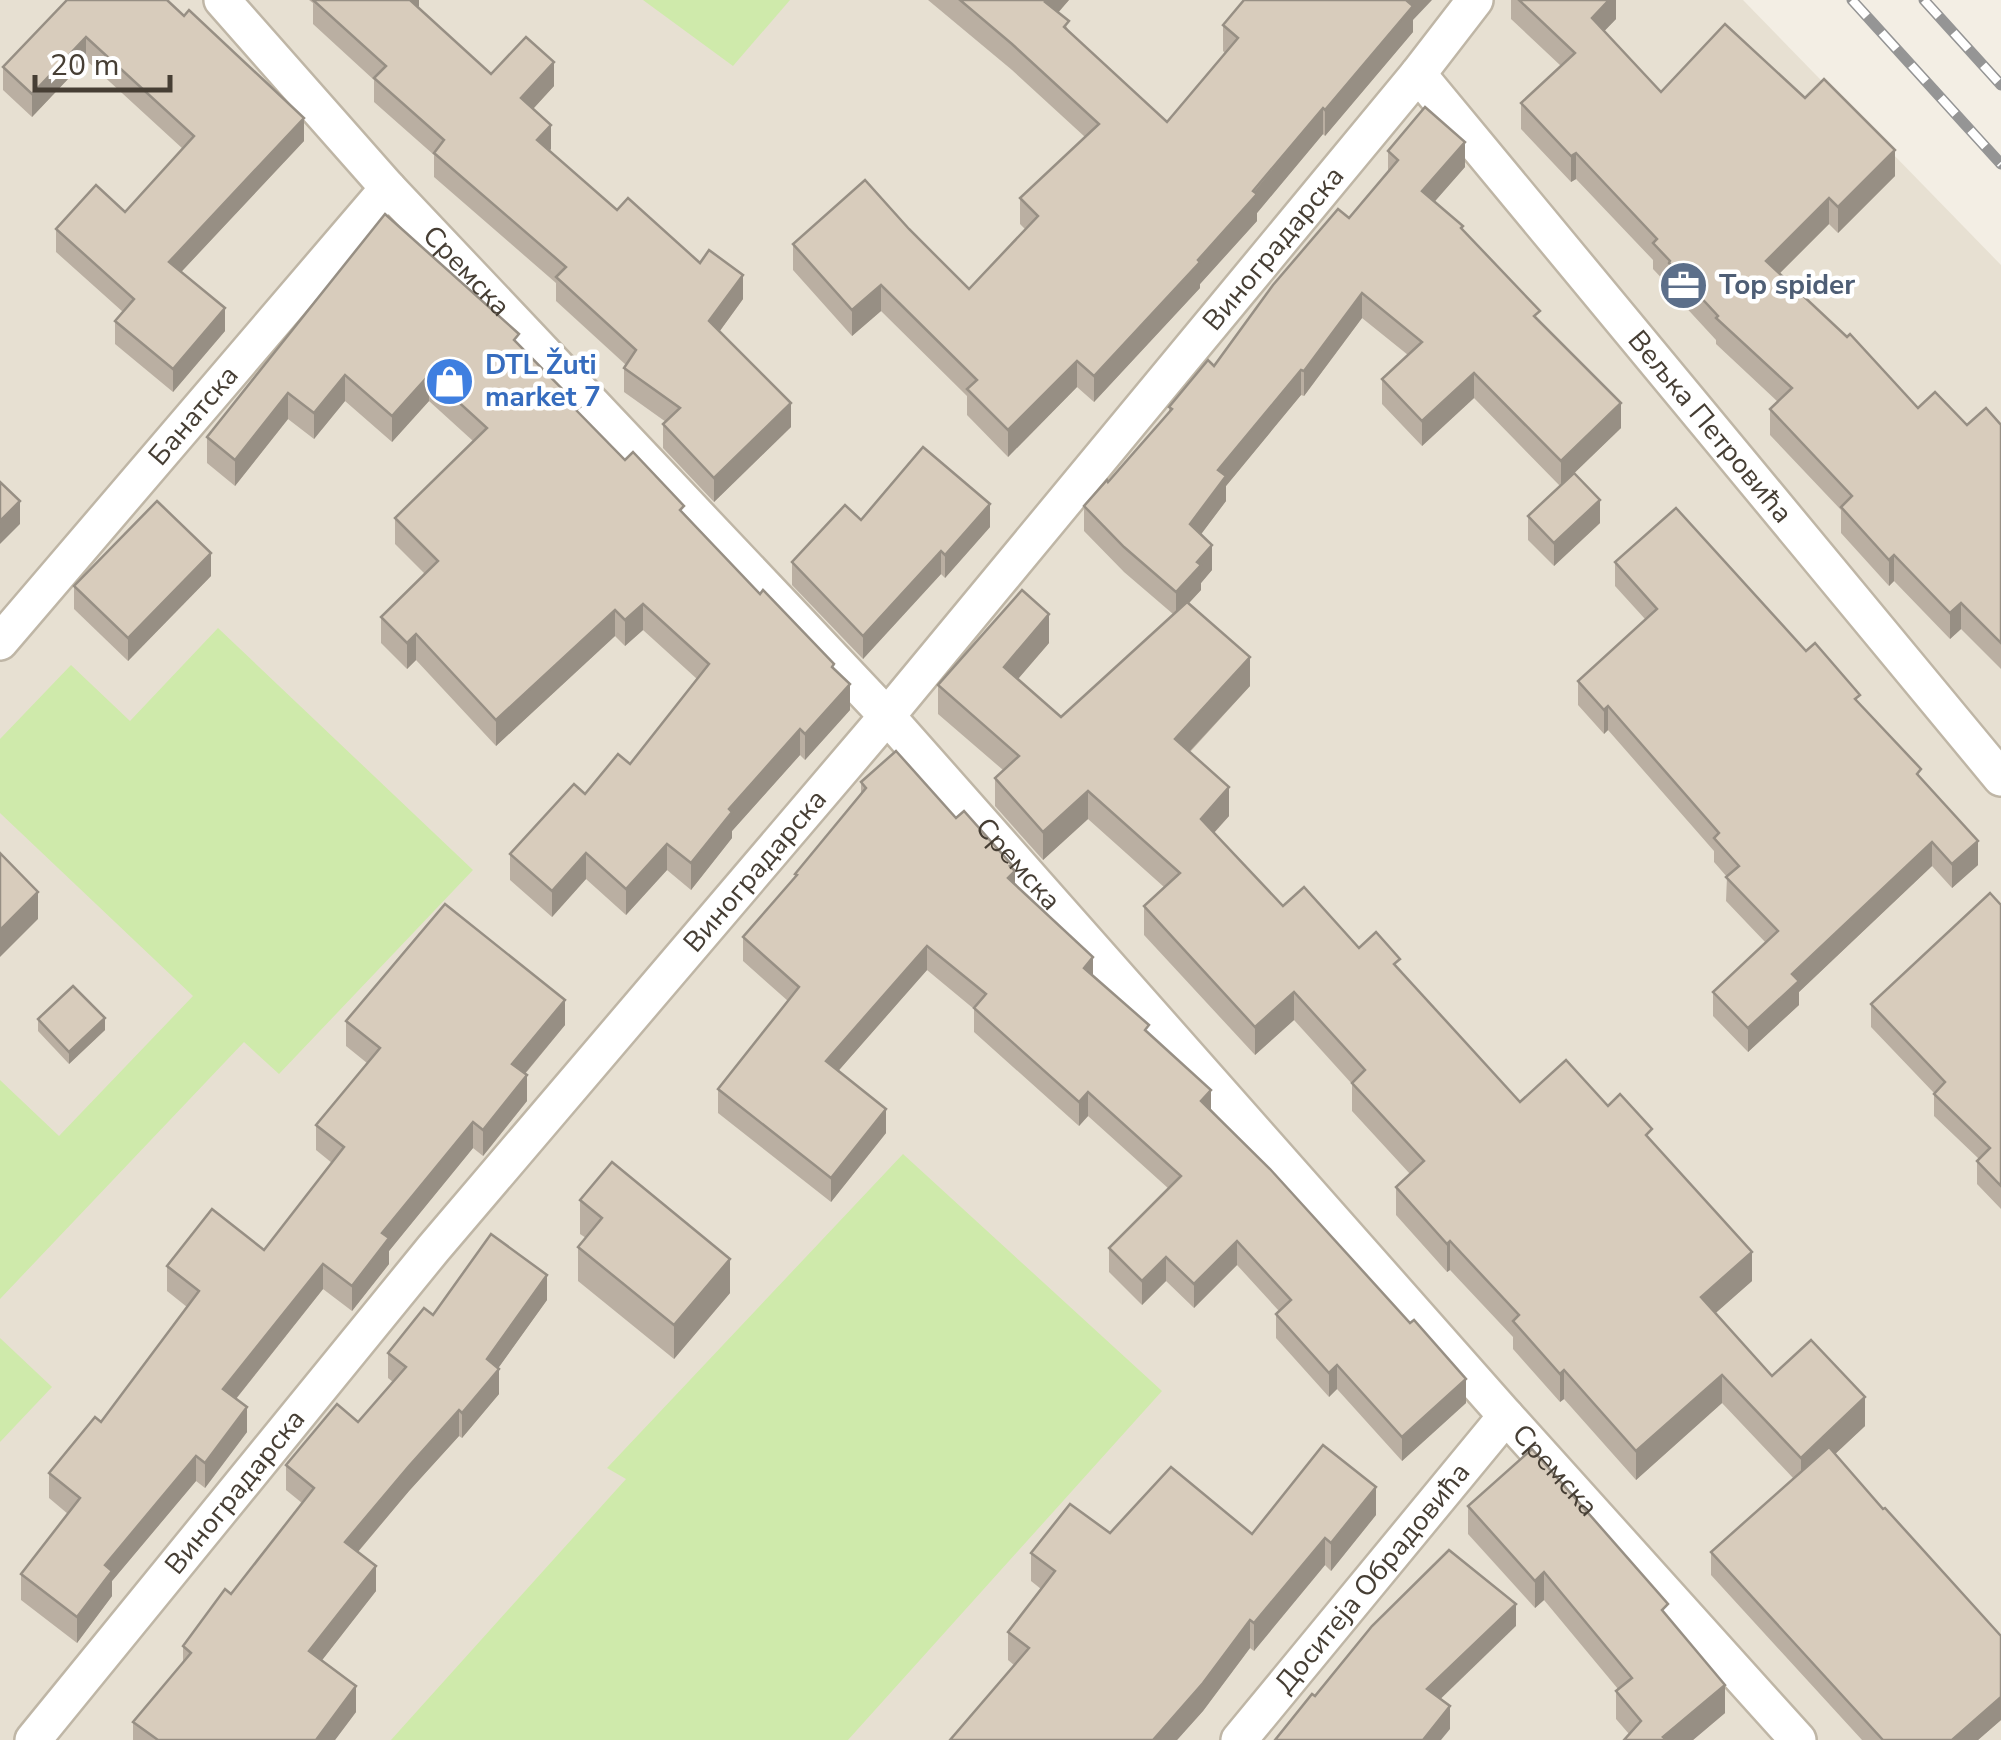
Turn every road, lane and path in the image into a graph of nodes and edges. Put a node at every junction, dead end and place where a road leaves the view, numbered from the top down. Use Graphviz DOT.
graph roads {
  1 [pos="222,0"];
  2 [pos="1475,0"];
  3 [pos="1418,74"];
  4 [pos="388,188"];
  5 [pos="0,642"];
  6 [pos="887,716"];
  7 [pos="2001,778"];
  8 [pos="1506,1416"];
  9 [pos="33,1740"];
  10 [pos="1239,1740"];
  11 [pos="1798,1740"];
  1 -- 4 [label="street, Сремска"];
  2 -- 3 [label="street, Виноградарска"];
  3 -- 6 [label="street, Виноградарска"];
  3 -- 7 [label="street, Вељка Петровића"];
  4 -- 5 [label="street, Банатска"];
  4 -- 6 [label="street, Сремска"];
  6 -- 8 [label="street, Сремска"];
  6 -- 9 [label="street, Виноградарска"];
  8 -- 10 [label="street, Доситеја Обрадовића"];
  8 -- 11 [label="street, Сремска"];
}
